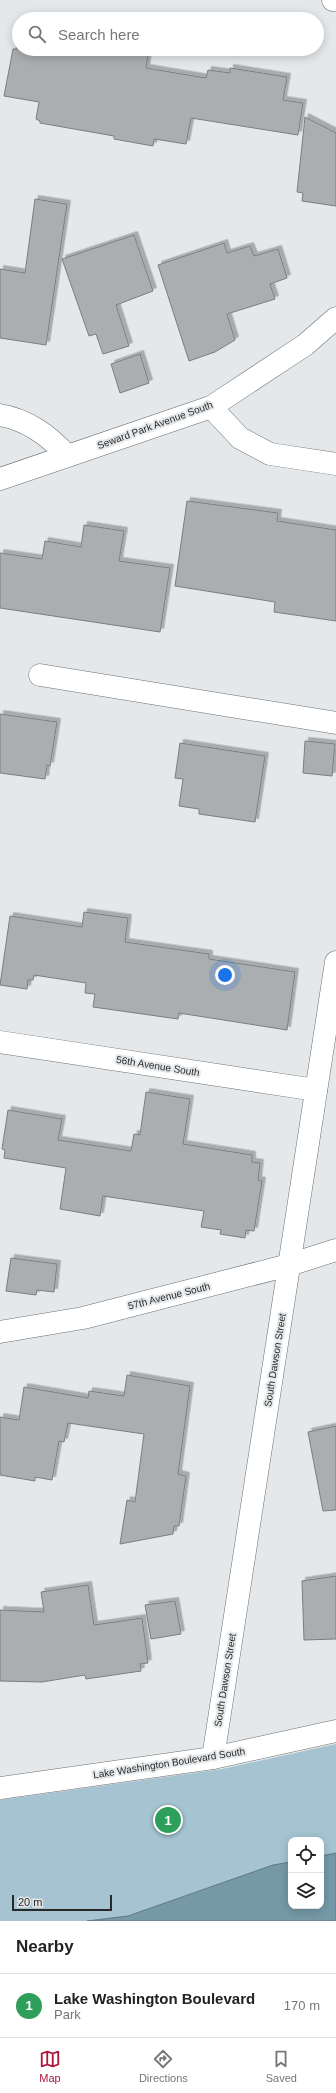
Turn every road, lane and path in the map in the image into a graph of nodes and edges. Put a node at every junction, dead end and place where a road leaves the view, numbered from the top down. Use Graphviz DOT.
graph roads {
  1 [pos="333,0"];
  2 [pos="336,0"];
  3 [pos="336,318"];
  4 [pos="212,407"];
  5 [pos="0,415"];
  6 [pos="67,456"];
  7 [pos="336,464"];
  8 [pos="0,479"];
  9 [pos="40,675"];
  10 [pos="336,723"];
  11 [pos="336,962"];
  12 [pos="0,1042"];
  13 [pos="316,1090"];
  14 [pos="336,1250"];
  15 [pos="289,1265"];
  16 [pos="0,1332"];
  17 [pos="336,1731"];
  18 [pos="213,1758"];
  19 [pos="0,1788"];
  1 -- 2 [label="street"];
  3 -- 4 [label="street, Seward Park Avenue South"];
  4 -- 6 [label="street, Seward Park Avenue South"];
  4 -- 7 [label="street"];
  5 -- 6 [label="street"];
  6 -- 8 [label="street, Seward Park Avenue South"];
  9 -- 10 [label="street"];
  11 -- 13 [label="street, South Dawson Street"];
  12 -- 13 [label="street, 56th Avenue South"];
  13 -- 15 [label="street, South Dawson Street"];
  14 -- 15 [label="street, 57th Avenue South"];
  15 -- 16 [label="street, 57th Avenue South"];
  15 -- 18 [label="street, South Dawson Street"];
  17 -- 18 [label="street, Lake Washington Boulevard South"];
  18 -- 19 [label="street, Lake Washington Boulevard South"];
}
